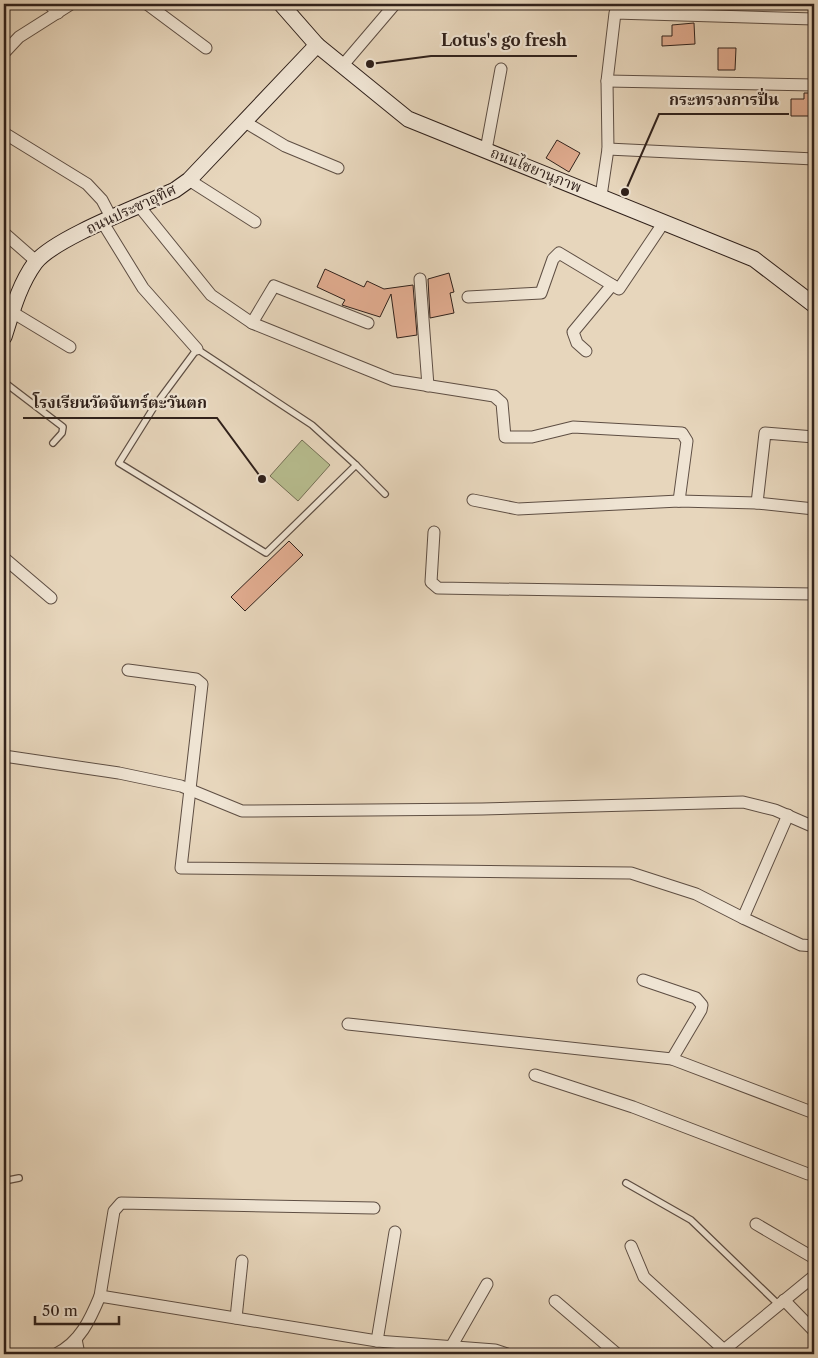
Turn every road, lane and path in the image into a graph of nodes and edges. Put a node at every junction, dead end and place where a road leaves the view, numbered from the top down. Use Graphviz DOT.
graph roads {
  1 [pos="49,4"];
  2 [pos="71,4"];
  3 [pos="146,4"];
  4 [pos="281,4"];
  5 [pos="395,4"];
  6 [pos="58,13"];
  7 [pos="814,19"];
  8 [pos="317,45"];
  9 [pos="206,48"];
  10 [pos="4,52"];
  11 [pos="343,65"];
  12 [pos="501,69"];
  13 [pos="607,81"];
  14 [pos="814,85"];
  15 [pos="245,122"];
  16 [pos="4,133"];
  17 [pos="608,149"];
  18 [pos="486,150"];
  19 [pos="814,159"];
  20 [pos="338,168"];
  21 [pos="189,180"];
  22 [pos="601,196"];
  23 [pos="139,206"];
  24 [pos="108,221"];
  25 [pos="255,222"];
  26 [pos="664,222"];
  27 [pos="4,233"];
  28 [pos="36,261"];
  29 [pos="420,279"];
  30 [pos="612,285"];
  31 [pos="468,298"];
  32 [pos="814,305"];
  33 [pos="12,312"];
  34 [pos="252,323"];
  35 [pos="368,323"];
  36 [pos="4,337"];
  37 [pos="70,348"];
  38 [pos="197,349"];
  39 [pos="586,351"];
  40 [pos="4,382"];
  41 [pos="428,386"];
  42 [pos="814,437"];
  43 [pos="53,443"];
  44 [pos="356,465"];
  45 [pos="385,494"];
  46 [pos="473,500"];
  47 [pos="679,501"];
  48 [pos="758,503"];
  49 [pos="814,509"];
  50 [pos="434,532"];
  51 [pos="4,558"];
  52 [pos="814,594"];
  53 [pos="51,598"];
  54 [pos="128,670"];
  55 [pos="4,756"];
  56 [pos="190,789"];
  57 [pos="788,816"];
  58 [pos="814,827"];
  59 [pos="743,918"];
  60 [pos="814,946"];
  61 [pos="642,980"];
  62 [pos="348,1024"];
  63 [pos="672,1059"];
  64 [pos="535,1075"];
  65 [pos="814,1113"];
  66 [pos="814,1173"];
  67 [pos="19,1178"];
  68 [pos="4,1181"];
  69 [pos="626,1183"];
  70 [pos="374,1208"];
  71 [pos="756,1224"];
  72 [pos="395,1232"];
  73 [pos="631,1246"];
  74 [pos="814,1258"];
  75 [pos="242,1261"];
  76 [pos="814,1276"];
  77 [pos="487,1284"];
  78 [pos="100,1296"];
  79 [pos="555,1301"];
  80 [pos="782,1302"];
  81 [pos="236,1318"];
  82 [pos="814,1331"];
  83 [pos="76,1339"];
  84 [pos="377,1341"];
  85 [pos="451,1347"];
  86 [pos="721,1353"];
  87 [pos="56,1354"];
  88 [pos="79,1354"];
  89 [pos="507,1354"];
  90 [pos="617,1354"];
  1 -- 6 [label="street"];
  2 -- 6 [label="street"];
  3 -- 9 [label="street"];
  4 -- 8 [label="street, ถนนไชยานุภาพ"];
  5 -- 11 [label="street"];
  6 -- 10 [label="street"];
  7 -- 13 [label="street"];
  8 -- 11 [label="street, ถนนไชยานุภาพ"];
  8 -- 15 [label="street, ถนนประชาอุทิศ"];
  11 -- 18 [label="street, ถนนไชยานุภาพ"];
  12 -- 18 [label="street"];
  13 -- 14 [label="street"];
  13 -- 17 [label="street"];
  15 -- 20 [label="street"];
  15 -- 21 [label="street, ถนนประชาอุทิศ"];
  16 -- 24 [label="street"];
  17 -- 19 [label="street"];
  17 -- 22 [label="street"];
  18 -- 22 [label="street, ถนนไชยานุภาพ"];
  21 -- 23 [label="street, ถนนประชาอุทิศ"];
  21 -- 25 [label="street"];
  22 -- 26 [label="street, ถนนไชยานุภาพ"];
  23 -- 24 [label="street, ถนนประชาอุทิศ"];
  23 -- 34 [label="street"];
  24 -- 28 [label="street, ถนนประชาอุทิศ"];
  24 -- 38 [label="street"];
  26 -- 30 [label="street"];
  26 -- 32 [label="street, ถนนไชยานุภาพ"];
  27 -- 28 [label="street"];
  28 -- 33 [label="street, ถนนประชาอุทิศ"];
  29 -- 41 [label="street"];
  30 -- 31 [label="street"];
  30 -- 39 [label="street"];
  33 -- 36 [label="street, ถนนประชาอุทิศ"];
  33 -- 37 [label="street"];
  34 -- 35 [label="street"];
  34 -- 41 [label="street"];
  38 -- 44 [label="lane"];
  38 -- 44 [label="lane"];
  40 -- 43 [label="lane"];
  41 -- 47 [label="street"];
  42 -- 48 [label="street"];
  44 -- 45 [label="lane"];
  46 -- 47 [label="street"];
  47 -- 48 [label="street"];
  48 -- 49 [label="street"];
  50 -- 52 [label="street"];
  51 -- 53 [label="street"];
  54 -- 56 [label="street"];
  55 -- 56 [label="street"];
  56 -- 57 [label="street"];
  56 -- 59 [label="street"];
  57 -- 58 [label="street"];
  57 -- 59 [label="street"];
  59 -- 60 [label="street"];
  61 -- 63 [label="street"];
  62 -- 63 [label="street"];
  63 -- 65 [label="street"];
  64 -- 66 [label="street"];
  67 -- 68 [label="lane"];
  69 -- 80 [label="lane"];
  70 -- 78 [label="street"];
  71 -- 74 [label="street"];
  72 -- 84 [label="street"];
  73 -- 86 [label="street"];
  75 -- 81 [label="street"];
  76 -- 80 [label="street"];
  77 -- 85 [label="street"];
  78 -- 81 [label="street"];
  78 -- 83 [label="street"];
  79 -- 90 [label="street"];
  80 -- 82 [label="street"];
  80 -- 86 [label="street"];
  81 -- 84 [label="street"];
  83 -- 87 [label="street"];
  83 -- 88 [label="street"];
  84 -- 85 [label="street"];
  85 -- 89 [label="street"];
}
